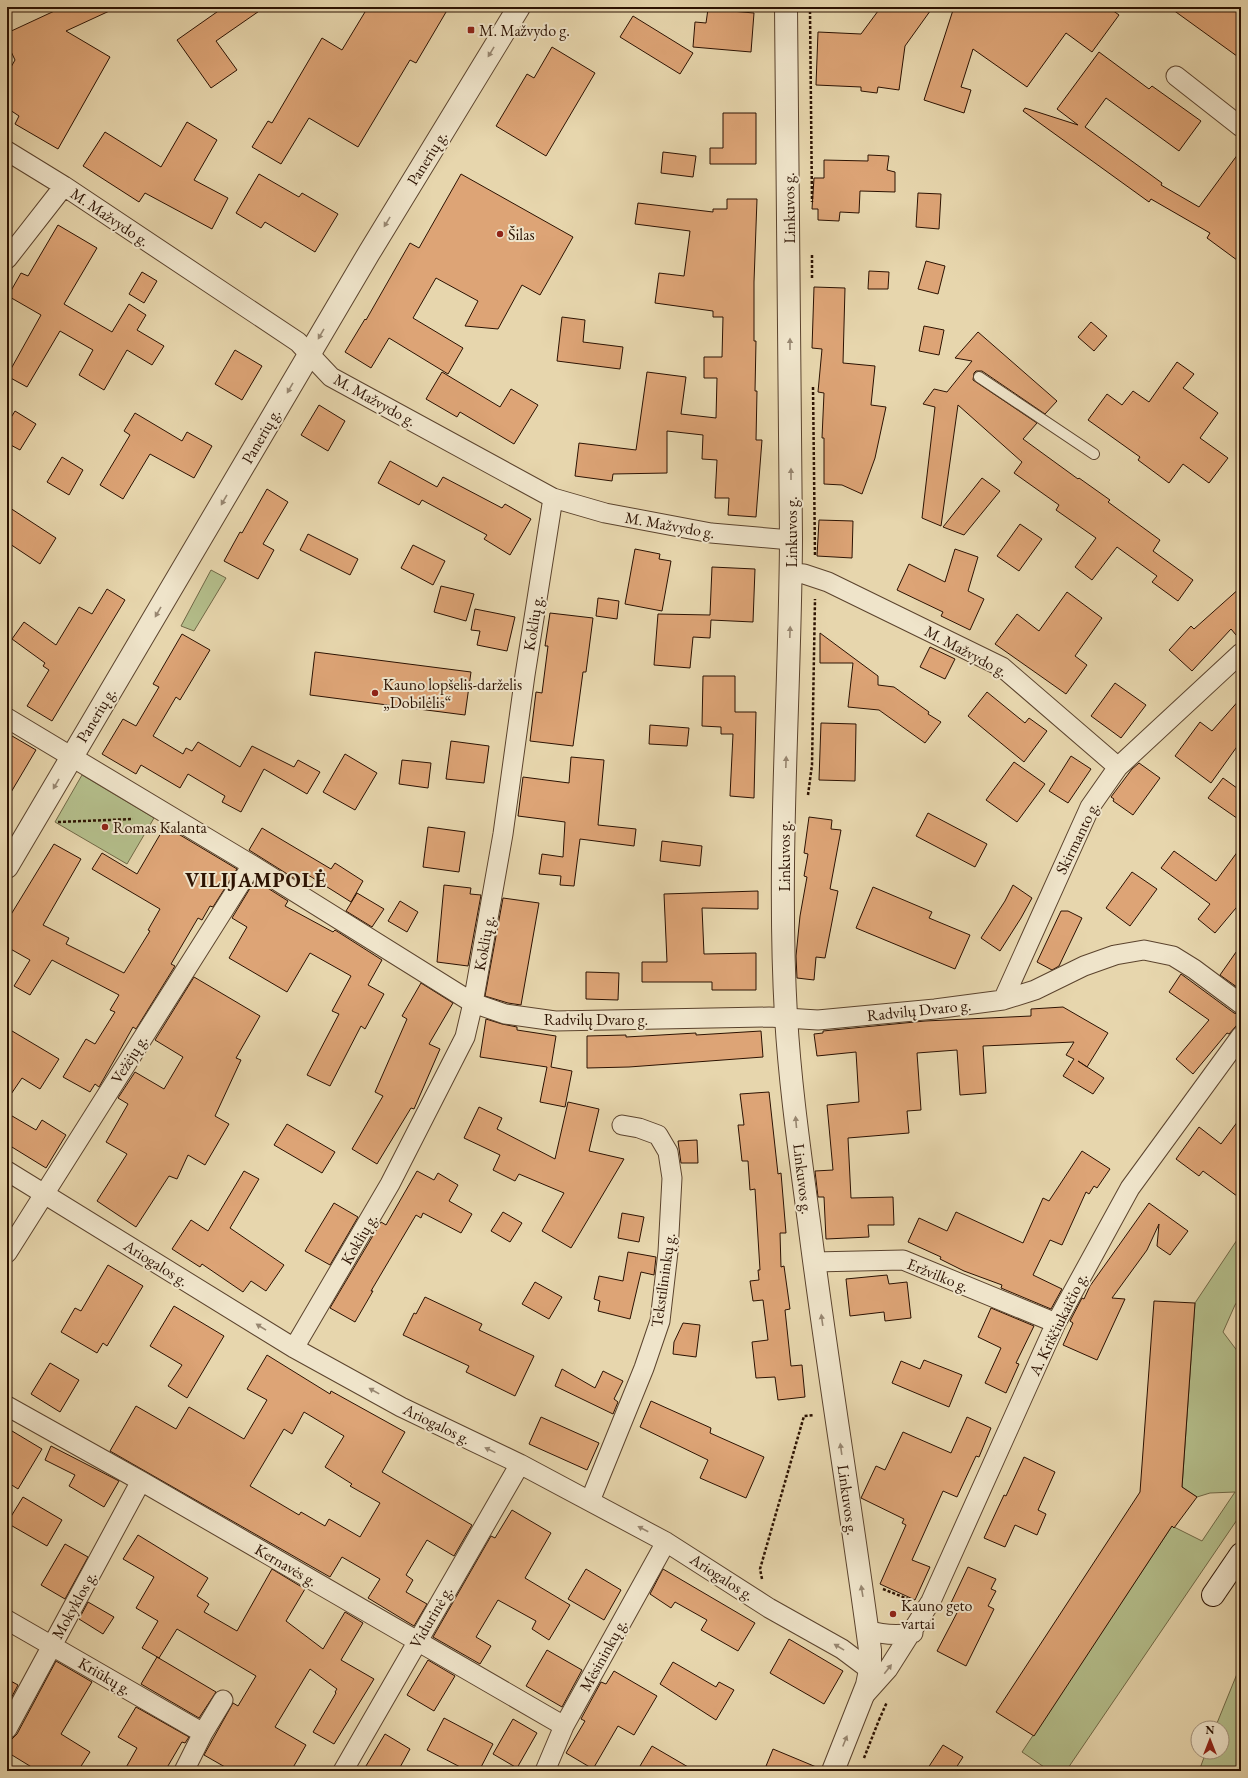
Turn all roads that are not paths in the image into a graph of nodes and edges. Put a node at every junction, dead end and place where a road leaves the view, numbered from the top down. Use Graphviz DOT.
graph roads {
  1 [pos="518,7"];
  2 [pos="786,7"];
  3 [pos="1176,76"];
  4 [pos="1241,127"];
  5 [pos="7,152"];
  6 [pos="64,186"];
  7 [pos="7,259"];
  8 [pos="310,354"];
  9 [pos="979,377"];
  10 [pos="1094,454"];
  11 [pos="553,498"];
  12 [pos="791,540"];
  13 [pos="791,573"];
  14 [pos="1241,653"];
  15 [pos="7,718"];
  16 [pos="72,756"];
  17 [pos="1118,767"];
  18 [pos="252,865"];
  19 [pos="7,868"];
  20 [pos="1003,1000"];
  21 [pos="473,1003"];
  22 [pos="1241,1004"];
  23 [pos="786,1019"];
  24 [pos="1241,1036"];
  25 [pos="622,1126"];
  26 [pos="7,1170"];
  27 [pos="44,1193"];
  28 [pos="7,1253"];
  29 [pos="814,1262"];
  30 [pos="1056,1323"];
  31 [pos="294,1348"];
  32 [pos="7,1406"];
  33 [pos="520,1464"];
  34 [pos="141,1481"];
  35 [pos="590,1501"];
  36 [pos="666,1542"];
  37 [pos="1241,1554"];
  38 [pos="1213,1595"];
  39 [pos="7,1620"];
  40 [pos="867,1630"];
  41 [pos="913,1632"];
  42 [pos="417,1641"];
  43 [pos="51,1645"];
  44 [pos="870,1670"];
  45 [pos="862,1698"];
  46 [pos="223,1700"];
  47 [pos="564,1726"];
  48 [pos="7,1729"];
  49 [pos="203,1733"];
  50 [pos="184,1771"];
  51 [pos="343,1771"];
  52 [pos="545,1771"];
  53 [pos="833,1771"];
  1 -- 8 [label="street, Panerių g., one-way"];
  12 -- 2 [label="street, Linkuvos g., one-way"];
  3 -- 4 [label="street"];
  5 -- 6 [label="street, M. Mažvydo g."];
  6 -- 7 [label="street"];
  6 -- 8 [label="street, M. Mažvydo g."];
  8 -- 11 [label="street, M. Mažvydo g."];
  8 -- 16 [label="street, Panerių g., one-way"];
  9 -- 10 [label="lane"];
  11 -- 12 [label="street, M. Mažvydo g."];
  11 -- 21 [label="street, Koklių g."];
  12 -- 13 [label="street, Linkuvos g."];
  13 -- 17 [label="street, M. Mažvydo g."];
  23 -- 13 [label="street, Linkuvos g., one-way"];
  14 -- 17 [label="street, Skirmanto g."];
  15 -- 16 [label="street, Radvilų Dvaro g."];
  16 -- 18 [label="street, Radvilų Dvaro g."];
  16 -- 19 [label="street, Panerių g., one-way"];
  17 -- 20 [label="street, Skirmanto g."];
  18 -- 21 [label="street, Radvilų Dvaro g."];
  18 -- 27 [label="street, Vežėjų g."];
  20 -- 22 [label="street, Radvilų Dvaro g."];
  20 -- 23 [label="street, Radvilų Dvaro g."];
  21 -- 23 [label="street, Radvilų Dvaro g."];
  21 -- 31 [label="street, Koklių g."];
  29 -- 23 [label="street, Linkuvos g., one-way"];
  24 -- 30 [label="street, A. Kriščiukaičio g."];
  25 -- 35 [label="street, Tekstilininkų g."];
  26 -- 27 [label="street, Ariogalos g."];
  27 -- 28 [label="street, Vežėjų g."];
  31 -- 27 [label="street, Ariogalos g., one-way"];
  29 -- 30 [label="street, Eržvilko g."];
  40 -- 29 [label="street, Linkuvos g., one-way"];
  30 -- 41 [label="street, A. Kriščiukaičio g."];
  33 -- 31 [label="street, Ariogalos g., one-way"];
  32 -- 34 [label="street, Kernavės g."];
  33 -- 35 [label="street, Ariogalos g."];
  33 -- 42 [label="street, Vidurinė g."];
  34 -- 42 [label="street, Kernavės g."];
  34 -- 43 [label="street, Mokyklos g."];
  36 -- 35 [label="street, Ariogalos g., one-way"];
  44 -- 36 [label="street, Ariogalos g., one-way"];
  36 -- 47 [label="street, Mėsininkų g."];
  37 -- 38 [label="street"];
  39 -- 43 [label="street, Kriūkų g."];
  40 -- 41 [label="street"];
  40 -- 44 [label="street, Linkuvos g."];
  45 -- 41 [label="street, A. Kriščiukaičio g., one-way"];
  42 -- 47 [label="street, Kernavės g."];
  42 -- 51 [label="street, Vidurinė g."];
  43 -- 48 [label="street, Mokyklos g."];
  43 -- 49 [label="street, Kriūkų g."];
  44 -- 45 [label="street, Linkuvos g."];
  53 -- 45 [label="street, A. Kriščiukaičio g., one-way"];
  46 -- 49 [label="street"];
  47 -- 52 [label="street, Mėsininkų g."];
  49 -- 50 [label="street"];
}
